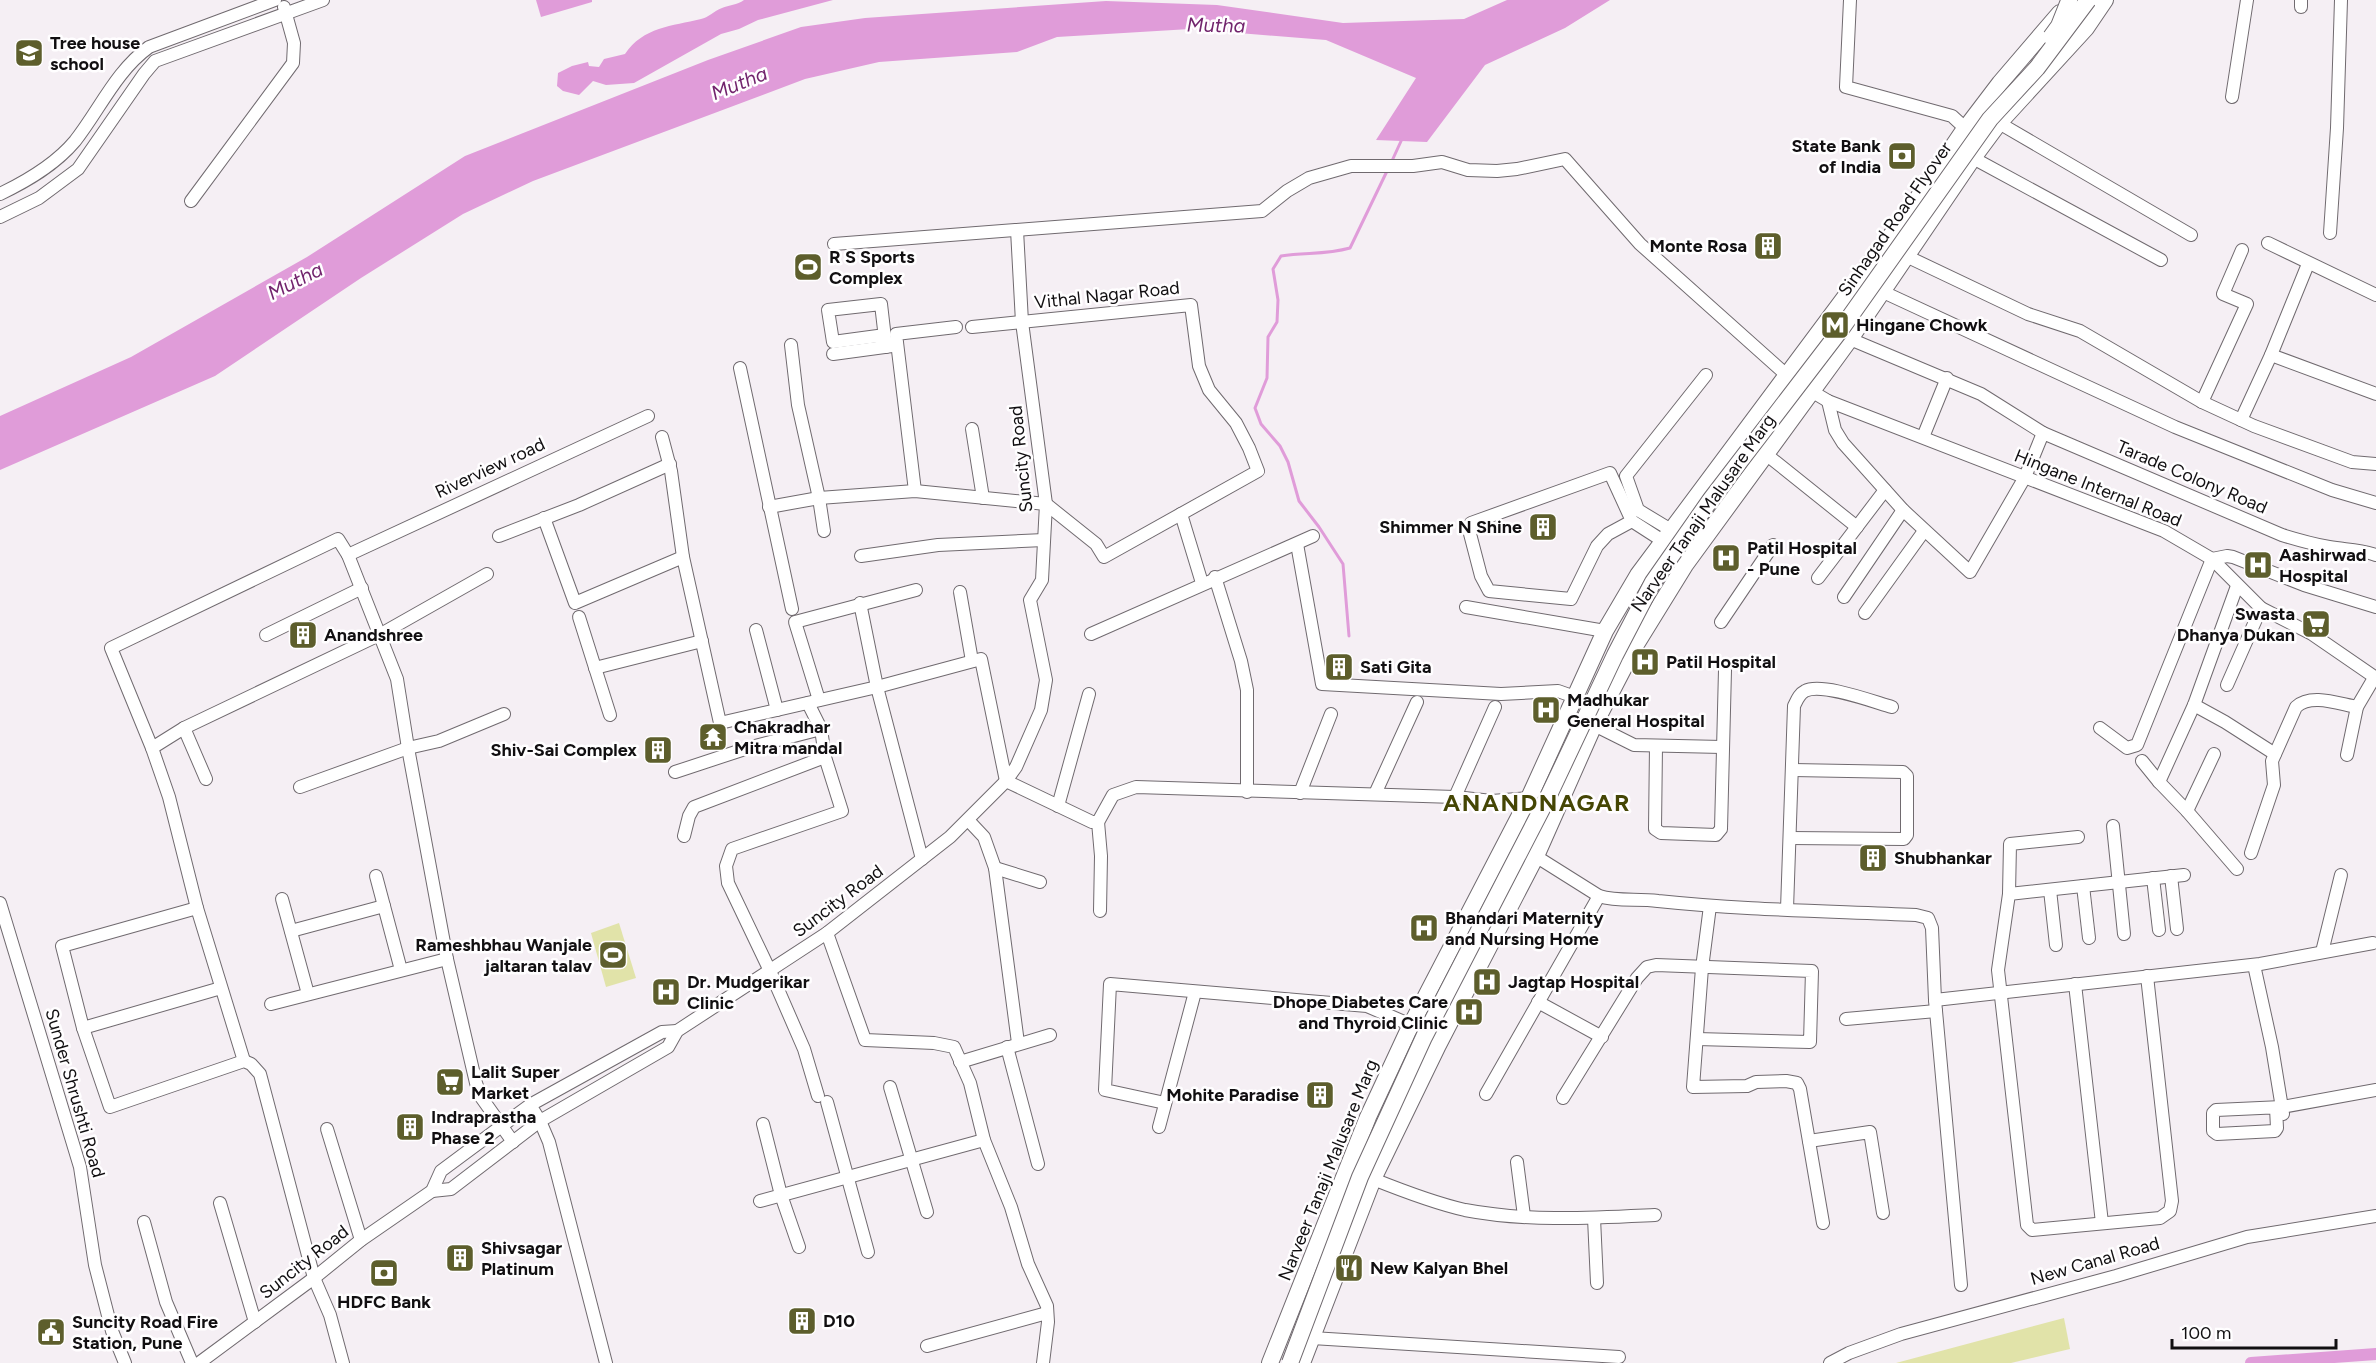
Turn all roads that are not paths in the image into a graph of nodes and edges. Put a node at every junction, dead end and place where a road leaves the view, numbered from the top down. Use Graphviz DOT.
graph roads {
  1 [pos="275,0"];
  2 [pos="281,0"];
  3 [pos="323,0"];
  4 [pos="1850,0"];
  5 [pos="2088,0"];
  6 [pos="2105,0"];
  7 [pos="2247,0"];
  8 [pos="2341,0"];
  9 [pos="2069,1"];
  10 [pos="286,13"];
  11 [pos="2232,97"];
  12 [pos="1999,123"];
  13 [pos="1965,128"];
  14 [pos="1973,158"];
  15 [pos="0,194"];
  16 [pos="191,201"];
  17 [pos="0,217"];
  18 [pos="1017,230"];
  19 [pos="2330,233"];
  20 [pos="2191,235"];
  21 [pos="2268,243"];
  22 [pos="834,244"];
  23 [pos="2242,250"];
  24 [pos="1906,256"];
  25 [pos="2162,260"];
  26 [pos="2308,264"];
  27 [pos="1881,291"];
  28 [pos="2376,296"];
  29 [pos="1022,322"];
  30 [pos="956,327"];
  31 [pos="972,327"];
  32 [pos="1850,339"];
  33 [pos="889,342"];
  34 [pos="791,345"];
  35 [pos="2271,355"];
  36 [pos="740,368"];
  37 [pos="1706,375"];
  38 [pos="1786,376"];
  39 [pos="1947,378"];
  40 [pos="1812,392"];
  41 [pos="2376,394"];
  42 [pos="1828,401"];
  43 [pos="2202,402"];
  44 [pos="648,416"];
  45 [pos="2241,420"];
  46 [pos="972,429"];
  47 [pos="2043,432"];
  48 [pos="662,437"];
  49 [pos="1923,437"];
  50 [pos="2376,449"];
  51 [pos="1767,455"];
  52 [pos="2374,463"];
  53 [pos="670,464"];
  54 [pos="2025,477"];
  55 [pos="1885,490"];
  56 [pos="915,491"];
  57 [pos="819,498"];
  58 [pos="982,498"];
  59 [pos="2376,503"];
  60 [pos="1046,504"];
  61 [pos="769,507"];
  62 [pos="1903,510"];
  63 [pos="1181,514"];
  64 [pos="543,518"];
  65 [pos="1632,521"];
  66 [pos="1857,527"];
  67 [pos="824,531"];
  68 [pos="1924,531"];
  69 [pos="1667,535"];
  70 [pos="499,536"];
  71 [pos="1313,536"];
  72 [pos="1044,540"];
  73 [pos="1297,544"];
  74 [pos="1773,545"];
  75 [pos="348,555"];
  76 [pos="2376,555"];
  77 [pos="861,556"];
  78 [pos="683,557"];
  79 [pos="2212,559"];
  80 [pos="487,574"];
  81 [pos="1215,577"];
  82 [pos="1818,578"];
  83 [pos="1202,583"];
  84 [pos="2237,586"];
  85 [pos="363,588"];
  86 [pos="916,590"];
  87 [pos="960,592"];
  88 [pos="1844,597"];
  89 [pos="860,603"];
  90 [pos="1466,607"];
  91 [pos="2376,607"];
  92 [pos="2261,608"];
  93 [pos="792,609"];
  94 [pos="1865,613"];
  95 [pos="579,617"];
  96 [pos="1721,622"];
  97 [pos="756,630"];
  98 [pos="1605,631"];
  99 [pos="381,634"];
  100 [pos="1091,634"];
  101 [pos="266,635"];
  102 [pos="702,641"];
  103 [pos="972,661"];
  104 [pos="595,668"];
  105 [pos="1725,669"];
  106 [pos="2375,678"];
  107 [pos="2227,685"];
  108 [pos="877,687"];
  109 [pos="1089,694"];
  110 [pos="1575,697"];
  111 [pos="814,701"];
  112 [pos="1417,702"];
  113 [pos="2194,705"];
  114 [pos="1495,707"];
  115 [pos="1892,707"];
  116 [pos="2357,707"];
  117 [pos="777,710"];
  118 [pos="504,714"];
  119 [pos="1331,714"];
  120 [pos="610,715"];
  121 [pos="1594,725"];
  122 [pos="184,728"];
  123 [pos="2100,728"];
  124 [pos="821,729"];
  125 [pos="1656,746"];
  126 [pos="1722,747"];
  127 [pos="152,748"];
  128 [pos="408,748"];
  129 [pos="2214,754"];
  130 [pos="2275,754"];
  131 [pos="2347,755"];
  132 [pos="825,757"];
  133 [pos="2142,761"];
  134 [pos="1792,770"];
  135 [pos="675,772"];
  136 [pos="206,779"];
  137 [pos="1006,781"];
  138 [pos="2159,782"];
  139 [pos="300,787"];
  140 [pos="1247,792"];
  141 [pos="1300,793"];
  142 [pos="1375,794"];
  143 [pos="1455,797"];
  144 [pos="1529,798"];
  145 [pos="1058,806"];
  146 [pos="1556,810"];
  147 [pos="2187,811"];
  148 [pos="968,820"];
  149 [pos="1098,822"];
  150 [pos="2113,826"];
  151 [pos="684,837"];
  152 [pos="2078,837"];
  153 [pos="1790,838"];
  154 [pos="1506,842"];
  155 [pos="2251,853"];
  156 [pos="1536,856"];
  157 [pos="922,859"];
  158 [pos="995,868"];
  159 [pos="2236,869"];
  160 [pos="2184,874"];
  161 [pos="2341,875"];
  162 [pos="376,876"];
  163 [pos="2171,876"];
  164 [pos="2153,878"];
  165 [pos="1040,882"];
  166 [pos="2119,882"];
  167 [pos="2084,886"];
  168 [pos="2050,890"];
  169 [pos="2009,894"];
  170 [pos="1599,896"];
  171 [pos="282,900"];
  172 [pos="0,903"];
  173 [pos="384,906"];
  174 [pos="1710,906"];
  175 [pos="198,908"];
  176 [pos="1787,909"];
  177 [pos="1100,911"];
  178 [pos="2178,929"];
  179 [pos="2159,930"];
  180 [pos="291,932"];
  181 [pos="827,933"];
  182 [pos="2124,934"];
  183 [pos="2090,938"];
  184 [pos="2373,943"];
  185 [pos="2056,945"];
  186 [pos="2322,952"];
  187 [pos="447,959"];
  188 [pos="2254,965"];
  189 [pos="1702,968"];
  190 [pos="401,970"];
  191 [pos="770,971"];
  192 [pos="2147,976"];
  193 [pos="2075,984"];
  194 [pos="221,988"];
  195 [pos="1195,992"];
  196 [pos="2001,992"];
  197 [pos="308,994"];
  198 [pos="1538,1002"];
  199 [pos="271,1004"];
  200 [pos="1936,1005"];
  201 [pos="1846,1019"];
  202 [pos="1411,1025"];
  203 [pos="83,1028"];
  204 [pos="677,1031"];
  205 [pos="1050,1035"];
  206 [pos="1602,1037"];
  207 [pos="1697,1039"];
  208 [pos="1013,1045"];
  209 [pos="244,1061"];
  210 [pos="960,1062"];
  211 [pos="890,1087"];
  212 [pos="2376,1090"];
  213 [pos="1486,1094"];
  214 [pos="1563,1098"];
  215 [pos="1166,1102"];
  216 [pos="530,1105"];
  217 [pos="2279,1107"];
  218 [pos="540,1122"];
  219 [pos="763,1124"];
  220 [pos="502,1126"];
  221 [pos="1159,1127"];
  222 [pos="327,1129"];
  223 [pos="2285,1132"];
  224 [pos="984,1140"];
  225 [pos="1809,1141"];
  226 [pos="513,1142"];
  227 [pos="911,1160"];
  228 [pos="1518,1162"];
  229 [pos="1038,1164"];
  230 [pos="848,1178"];
  231 [pos="1373,1179"];
  232 [pos="432,1191"];
  233 [pos="781,1195"];
  234 [pos="760,1201"];
  235 [pos="220,1203"];
  236 [pos="927,1212"];
  237 [pos="1884,1213"];
  238 [pos="1655,1215"];
  239 [pos="1524,1216"];
  240 [pos="2376,1216"];
  241 [pos="1594,1218"];
  242 [pos="144,1222"];
  243 [pos="1823,1223"];
  244 [pos="2102,1223"];
  245 [pos="361,1240"];
  246 [pos="800,1248"];
  247 [pos="868,1252"];
  248 [pos="314,1278"];
  249 [pos="1597,1282"];
  250 [pos="1961,1285"];
  251 [pos="1047,1313"];
  252 [pos="255,1322"];
  253 [pos="1312,1338"];
  254 [pos="927,1346"];
  255 [pos="1619,1357"];
  256 [pos="125,1363"];
  257 [pos="192,1363"];
  258 [pos="199,1363"];
  259 [pos="343,1363"];
  260 [pos="606,1363"];
  261 [pos="1043,1363"];
  262 [pos="1270,1363"];
  263 [pos="1281,1363"];
  264 [pos="1290,1363"];
  265 [pos="1302,1363"];
  266 [pos="1830,1363"];
  1 -- 15 [label="street"];
  2 -- 10 [label="street"];
  3 -- 10 [label="street"];
  4 -- 13 [label="street"];
  5 -- 264 [label="main road, Sinhagad Road Flyover, bridge"];
  6 -- 12 [label="main road, Narveer Tanaji Malusare Marg"];
  7 -- 11 [label="street"];
  8 -- 19 [label="street"];
  9 -- 13 [label="main road, Narveer Tanaji Malusare Marg"];
  9 -- 263 [label="main road, Sinhagad Road Flyover, bridge"];
  10 -- 16 [label="street"];
  10 -- 17 [label="street"];
  12 -- 14 [label="main road, Narveer Tanaji Malusare Marg"];
  12 -- 20 [label="street"];
  13 -- 38 [label="main road, Narveer Tanaji Malusare Marg"];
  14 -- 24 [label="main road, Narveer Tanaji Malusare Marg"];
  14 -- 25 [label="street"];
  18 -- 22 [label="street"];
  18 -- 29 [label="street, Suncity Road"];
  18 -- 38 [label="street, Hingane Internal Road"];
  21 -- 26 [label="street"];
  23 -- 43 [label="street"];
  24 -- 27 [label="main road, Narveer Tanaji Malusare Marg"];
  24 -- 43 [label="street"];
  26 -- 28 [label="street"];
  26 -- 35 [label="street"];
  27 -- 32 [label="main road, Narveer Tanaji Malusare Marg"];
  27 -- 59 [label="street"];
  29 -- 31 [label="street, Vithal Nagar Road"];
  29 -- 60 [label="street, Suncity Road"];
  29 -- 63 [label="street, Vithal Nagar Road"];
  30 -- 33 [label="street"];
  32 -- 39 [label="street, Tarade Colony Road"];
  32 -- 40 [label="main road, Narveer Tanaji Malusare Marg"];
  33 -- 33 [label="street"];
  33 -- 56 [label="street"];
  34 -- 57 [label="street"];
  35 -- 41 [label="street"];
  35 -- 45 [label="street"];
  36 -- 61 [label="street"];
  37 -- 69 [label="street"];
  38 -- 40 [label="street, Hingane Internal Road"];
  38 -- 69 [label="main road, Narveer Tanaji Malusare Marg"];
  39 -- 47 [label="street, Tarade Colony Road"];
  39 -- 49 [label="street"];
  40 -- 42 [label="street, Hingane Internal Road"];
  40 -- 51 [label="main road, Narveer Tanaji Malusare Marg"];
  42 -- 49 [label="street, Hingane Internal Road"];
  42 -- 55 [label="street"];
  43 -- 45 [label="street"];
  44 -- 75 [label="street, Riverview road"];
  45 -- 52 [label="street"];
  46 -- 58 [label="street"];
  47 -- 54 [label="street"];
  47 -- 76 [label="street, Tarade Colony Road"];
  48 -- 53 [label="street"];
  49 -- 54 [label="street, Hingane Internal Road"];
  50 -- 52 [label="street"];
  51 -- 66 [label="street"];
  51 -- 121 [label="main road, Narveer Tanaji Malusare Marg"];
  53 -- 64 [label="street"];
  53 -- 78 [label="street"];
  54 -- 68 [label="street"];
  54 -- 79 [label="street, Hingane Internal Road"];
  55 -- 62 [label="street"];
  55 -- 66 [label="street"];
  56 -- 57 [label="street"];
  56 -- 58 [label="street"];
  57 -- 61 [label="street"];
  57 -- 67 [label="street"];
  58 -- 60 [label="street"];
  60 -- 63 [label="street"];
  60 -- 72 [label="street, Suncity Road"];
  61 -- 93 [label="street"];
  62 -- 68 [label="street"];
  62 -- 88 [label="street"];
  63 -- 83 [label="street"];
  64 -- 70 [label="street"];
  64 -- 78 [label="street"];
  65 -- 65 [label="street"];
  65 -- 69 [label="street"];
  66 -- 82 [label="street"];
  68 -- 94 [label="street"];
  69 -- 98 [label="main road, Narveer Tanaji Malusare Marg"];
  71 -- 73 [label="street"];
  72 -- 77 [label="street"];
  72 -- 137 [label="street, Suncity Road"];
  73 -- 81 [label="street"];
  73 -- 110 [label="street"];
  74 -- 96 [label="street"];
  75 -- 85 [label="street"];
  75 -- 127 [label="street"];
  78 -- 102 [label="street"];
  79 -- 84 [label="street, Hingane Internal Road"];
  79 -- 91 [label="street"];
  79 -- 123 [label="street"];
  80 -- 99 [label="street"];
  81 -- 83 [label="street"];
  81 -- 140 [label="street"];
  83 -- 100 [label="street"];
  84 -- 92 [label="street, Hingane Internal Road"];
  84 -- 113 [label="street"];
  85 -- 99 [label="street"];
  85 -- 101 [label="street"];
  86 -- 89 [label="street"];
  87 -- 103 [label="street"];
  89 -- 108 [label="street"];
  89 -- 111 [label="street"];
  90 -- 98 [label="street"];
  92 -- 106 [label="street, Hingane Internal Road"];
  92 -- 107 [label="street"];
  95 -- 104 [label="street"];
  97 -- 117 [label="street"];
  98 -- 110 [label="main road, Narveer Tanaji Malusare Marg"];
  99 -- 122 [label="street"];
  99 -- 128 [label="street"];
  102 -- 104 [label="street"];
  102 -- 117 [label="street"];
  103 -- 108 [label="street"];
  103 -- 137 [label="street"];
  104 -- 120 [label="street"];
  105 -- 126 [label="street"];
  106 -- 116 [label="street"];
  108 -- 111 [label="street"];
  108 -- 157 [label="street"];
  109 -- 145 [label="street"];
  110 -- 144 [label="main road, Narveer Tanaji Malusare Marg"];
  111 -- 117 [label="street"];
  111 -- 124 [label="street"];
  112 -- 142 [label="street"];
  113 -- 130 [label="street"];
  113 -- 138 [label="street"];
  114 -- 143 [label="street"];
  115 -- 134 [label="street"];
  116 -- 130 [label="street"];
  116 -- 131 [label="street"];
  118 -- 128 [label="street"];
  119 -- 141 [label="street"];
  121 -- 125 [label="street"];
  121 -- 146 [label="main road, Narveer Tanaji Malusare Marg"];
  122 -- 127 [label="street"];
  122 -- 136 [label="street"];
  124 -- 132 [label="street"];
  124 -- 135 [label="street"];
  125 -- 126 [label="street"];
  125 -- 126 [label="street"];
  127 -- 175 [label="street"];
  128 -- 139 [label="street"];
  128 -- 187 [label="street"];
  129 -- 147 [label="street"];
  130 -- 155 [label="street"];
  132 -- 151 [label="street"];
  132 -- 191 [label="street"];
  133 -- 138 [label="street"];
  134 -- 153 [label="street"];
  134 -- 153 [label="street"];
  137 -- 145 [label="street"];
  137 -- 148 [label="street, Suncity Road"];
  138 -- 147 [label="street"];
  140 -- 141 [label="street"];
  140 -- 149 [label="street"];
  141 -- 142 [label="street"];
  142 -- 143 [label="street"];
  143 -- 144 [label="street"];
  144 -- 146 [label="street"];
  144 -- 154 [label="main road, Narveer Tanaji Malusare Marg"];
  145 -- 149 [label="street"];
  146 -- 156 [label="main road, Narveer Tanaji Malusare Marg"];
  147 -- 159 [label="street"];
  148 -- 157 [label="street, Suncity Road"];
  148 -- 158 [label="street"];
  149 -- 177 [label="street"];
  150 -- 166 [label="street"];
  152 -- 169 [label="street"];
  153 -- 176 [label="street"];
  154 -- 156 [label="street"];
  154 -- 202 [label="main road, Narveer Tanaji Malusare Marg"];
  156 -- 170 [label="street"];
  156 -- 231 [label="main road, Narveer Tanaji Malusare Marg"];
  157 -- 181 [label="street, Suncity Road"];
  158 -- 165 [label="street"];
  158 -- 208 [label="street"];
  160 -- 163 [label="street"];
  161 -- 186 [label="street"];
  162 -- 173 [label="street"];
  163 -- 164 [label="street"];
  163 -- 178 [label="street"];
  164 -- 166 [label="street"];
  164 -- 179 [label="street"];
  166 -- 167 [label="street"];
  166 -- 182 [label="street"];
  167 -- 168 [label="street"];
  167 -- 183 [label="street"];
  168 -- 169 [label="street"];
  168 -- 185 [label="street"];
  169 -- 196 [label="street"];
  170 -- 174 [label="street"];
  170 -- 198 [label="street"];
  171 -- 180 [label="street"];
  172 -- 256 [label="street, Sunder Shrushti Road"];
  173 -- 180 [label="street"];
  173 -- 190 [label="street"];
  174 -- 176 [label="street"];
  174 -- 189 [label="street"];
  175 -- 194 [label="street"];
  175 -- 203 [label="street"];
  176 -- 200 [label="street"];
  180 -- 197 [label="street"];
  181 -- 191 [label="street, Suncity Road"];
  181 -- 210 [label="street"];
  184 -- 186 [label="street"];
  186 -- 188 [label="street"];
  187 -- 190 [label="street"];
  187 -- 220 [label="street"];
  188 -- 192 [label="street"];
  188 -- 217 [label="street"];
  189 -- 206 [label="street"];
  189 -- 207 [label="street"];
  189 -- 207 [label="street"];
  190 -- 197 [label="street"];
  191 -- 204 [label="street, Suncity Road"];
  191 -- 230 [label="street"];
  192 -- 193 [label="street"];
  192 -- 244 [label="street"];
  193 -- 196 [label="street"];
  193 -- 244 [label="street"];
  194 -- 203 [label="street"];
  194 -- 209 [label="street"];
  195 -- 202 [label="street"];
  195 -- 215 [label="street"];
  195 -- 215 [label="street"];
  196 -- 200 [label="street"];
  196 -- 244 [label="street"];
  197 -- 199 [label="street"];
  198 -- 206 [label="street"];
  198 -- 213 [label="street"];
  200 -- 201 [label="street"];
  200 -- 250 [label="street"];
  202 -- 262 [label="main road, Narveer Tanaji Malusare Marg"];
  203 -- 209 [label="street"];
  204 -- 216 [label="street, Suncity Road"];
  204 -- 218 [label="street, Suncity Road"];
  205 -- 208 [label="street"];
  206 -- 214 [label="street"];
  207 -- 225 [label="street"];
  208 -- 210 [label="street"];
  208 -- 229 [label="street"];
  209 -- 248 [label="street"];
  210 -- 224 [label="street"];
  211 -- 227 [label="street"];
  212 -- 217 [label="street"];
  215 -- 221 [label="street"];
  216 -- 218 [label="street"];
  216 -- 220 [label="street, Suncity Road"];
  217 -- 217 [label="street"];
  217 -- 223 [label="street"];
  218 -- 226 [label="street, Suncity Road"];
  218 -- 260 [label="street"];
  219 -- 233 [label="street"];
  220 -- 226 [label="street"];
  220 -- 232 [label="street, Suncity Road"];
  222 -- 245 [label="street"];
  224 -- 227 [label="street"];
  224 -- 251 [label="street"];
  225 -- 237 [label="street"];
  225 -- 243 [label="street"];
  226 -- 232 [label="street, Suncity Road"];
  227 -- 230 [label="street"];
  227 -- 236 [label="street"];
  228 -- 239 [label="street"];
  230 -- 233 [label="street"];
  230 -- 247 [label="street"];
  231 -- 239 [label="street"];
  231 -- 253 [label="main road, Narveer Tanaji Malusare Marg"];
  232 -- 245 [label="street, Suncity Road"];
  233 -- 234 [label="street"];
  233 -- 246 [label="street"];
  235 -- 252 [label="street"];
  238 -- 241 [label="street"];
  239 -- 241 [label="street"];
  240 -- 266 [label="street, New Canal Road"];
  241 -- 249 [label="street"];
  242 -- 257 [label="street"];
  245 -- 248 [label="street, Suncity Road"];
  248 -- 252 [label="street, Suncity Road"];
  248 -- 259 [label="street"];
  251 -- 254 [label="street"];
  251 -- 261 [label="street"];
  252 -- 258 [label="street, Suncity Road"];
  253 -- 255 [label="street"];
  253 -- 265 [label="main road, Narveer Tanaji Malusare Marg"];
}
